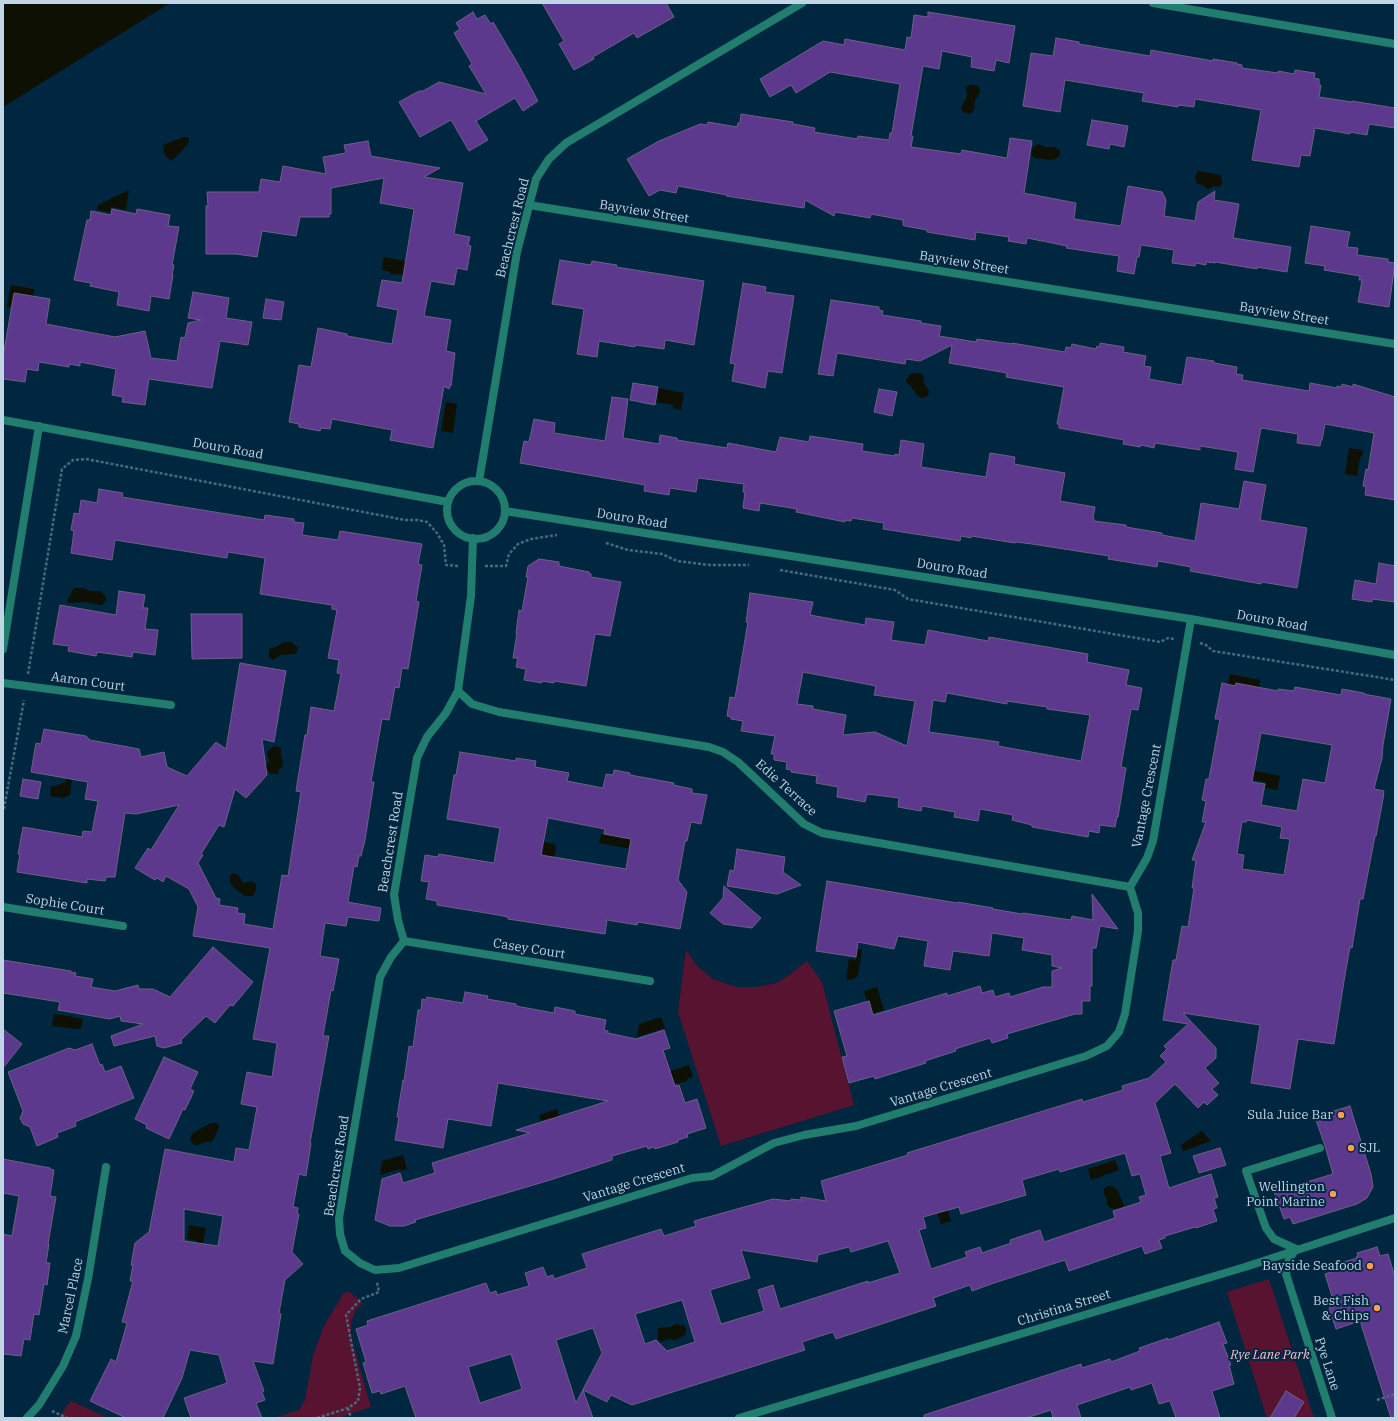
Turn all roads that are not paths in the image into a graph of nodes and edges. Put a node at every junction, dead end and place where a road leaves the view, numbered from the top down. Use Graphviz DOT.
graph roads {
  1 [pos="802,3"];
  2 [pos="1153,3"];
  3 [pos="1395,44"];
  4 [pos="529,205"];
  5 [pos="1395,344"];
  6 [pos="3,420"];
  7 [pos="39,426"];
  8 [pos="479,481"];
  9 [pos="448,502"];
  10 [pos="505,511"];
  11 [pos="473,538"];
  12 [pos="1191,619"];
  13 [pos="3,650"];
  14 [pos="1395,655"];
  15 [pos="3,683"];
  16 [pos="458,691"];
  17 [pos="170,705"];
  18 [pos="1130,887"];
  19 [pos="3,907"];
  20 [pos="123,926"];
  21 [pos="404,941"];
  22 [pos="650,981"];
  23 [pos="1320,1148"];
  24 [pos="106,1167"];
  25 [pos="1395,1218"];
  26 [pos="1296,1249"];
  27 [pos="360,1263"];
  28 [pos="27,1418"];
  29 [pos="739,1418"];
  30 [pos="1332,1418"];
  1 -- 4 [label="street, Beachcrest Road"];
  2 -- 3 [label="street"];
  4 -- 5 [label="street, Bayview Street"];
  4 -- 8 [label="street, Beachcrest Road"];
  6 -- 7 [label="street, Douro Road"];
  7 -- 9 [label="street, Douro Road"];
  7 -- 13 [label="street"];
  8 -- 9 [label="street"];
  8 -- 10 [label="street"];
  9 -- 11 [label="street"];
  10 -- 11 [label="street"];
  10 -- 12 [label="street, Douro Road"];
  11 -- 16 [label="street, Beachcrest Road"];
  12 -- 14 [label="street, Douro Road"];
  12 -- 18 [label="street, Vantage Crescent"];
  15 -- 17 [label="street, Aaron Court"];
  16 -- 18 [label="street, Edie Terrace"];
  16 -- 21 [label="street, Beachcrest Road"];
  18 -- 27 [label="street, Vantage Crescent"];
  19 -- 20 [label="street, Sophie Court"];
  21 -- 22 [label="street, Casey Court"];
  21 -- 27 [label="street, Beachcrest Road"];
  23 -- 26 [label="street"];
  24 -- 28 [label="street, Marcel Place"];
  25 -- 26 [label="street, Christina Street"];
  26 -- 29 [label="street, Christina Street"];
  26 -- 30 [label="street, Pye Lane"];
}
